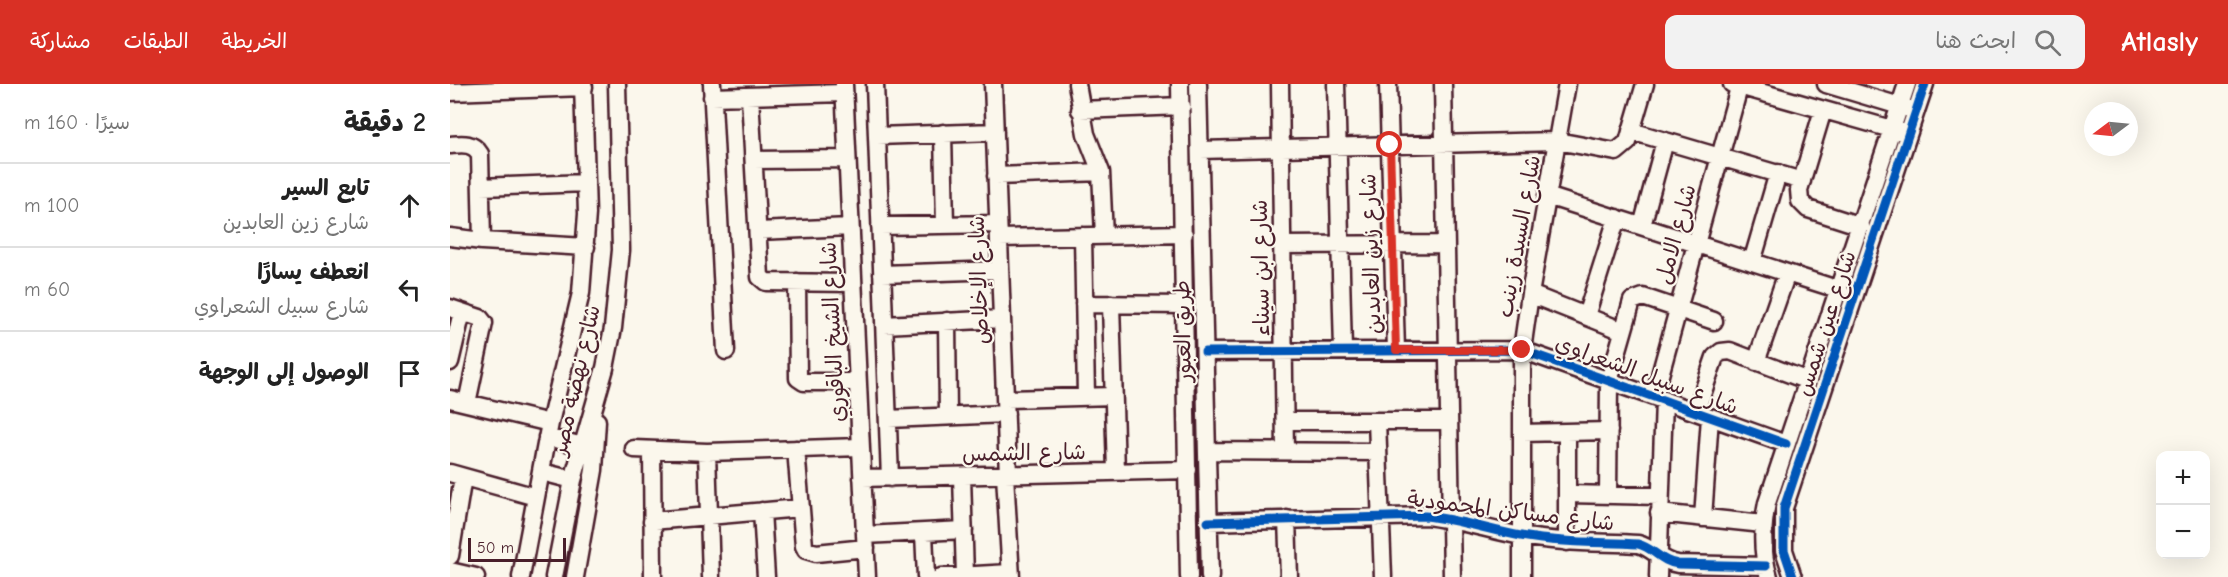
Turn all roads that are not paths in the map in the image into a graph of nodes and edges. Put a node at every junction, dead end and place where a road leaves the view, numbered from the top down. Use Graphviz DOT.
graph roads {
  1 [pos="617,84"];
  2 [pos="875,84"];
  3 [pos="993,84"];
  4 [pos="1077,84"];
  5 [pos="1180,84"];
  6 [pos="1198,84"];
  7 [pos="1280,84"];
  8 [pos="1336,84"];
  9 [pos="1388,84"];
  10 [pos="1443,84"];
  11 [pos="1568,84"];
  12 [pos="1646,84"];
  13 [pos="1826,84"];
  14 [pos="1907,84"];
  15 [pos="1925,84"];
  16 [pos="1737,85"];
  17 [pos="584,86"];
  18 [pos="844,88"];
  19 [pos="712,91"];
  20 [pos="450,92"];
  21 [pos="750,96"];
  22 [pos="1182,106"];
  23 [pos="1900,106"];
  24 [pos="1080,110"];
  25 [pos="1823,110"];
  26 [pos="1916,111"];
  27 [pos="1892,129"];
  28 [pos="1631,131"];
  29 [pos="995,132"];
  30 [pos="943,133"];
  31 [pos="1909,134"];
  32 [pos="877,136"];
  33 [pos="1557,141"];
  34 [pos="1665,141"];
  35 [pos="1444,144"];
  36 [pos="450,145"];
  37 [pos="1390,145"];
  38 [pos="1338,147"];
  39 [pos="1281,148"];
  40 [pos="1200,150"];
  41 [pos="1720,156"];
  42 [pos="847,159"];
  43 [pos="754,160"];
  44 [pos="1101,172"];
  45 [pos="1778,173"];
  46 [pos="996,176"];
  47 [pos="1802,180"];
  48 [pos="586,183"];
  49 [pos="481,187"];
  50 [pos="1547,196"];
  51 [pos="1617,218"];
  52 [pos="945,225"];
  53 [pos="880,226"];
  54 [pos="1642,226"];
  55 [pos="1861,226"];
  56 [pos="850,227"];
  57 [pos="758,231"];
  58 [pos="999,231"];
  59 [pos="1184,234"];
  60 [pos="1083,236"];
  61 [pos="1104,236"];
  62 [pos="450,237"];
  63 [pos="482,241"];
  64 [pos="1393,244"];
  65 [pos="1446,244"];
  66 [pos="1696,244"];
  67 [pos="1282,245"];
  68 [pos="1340,245"];
  69 [pos="586,247"];
  70 [pos="1752,262"];
  71 [pos="1000,270"];
  72 [pos="1787,273"];
  73 [pos="882,274"];
  74 [pos="796,282"];
  75 [pos="853,283"];
  76 [pos="1840,290"];
  77 [pos="1530,294"];
  78 [pos="1084,304"];
  79 [pos="1111,304"];
  80 [pos="1185,305"];
  81 [pos="1678,309"];
  82 [pos="456,310"];
  83 [pos="1586,316"];
  84 [pos="1002,319"];
  85 [pos="947,321"];
  86 [pos="1714,321"];
  87 [pos="884,325"];
  88 [pos="1623,332"];
  89 [pos="1448,349"];
  90 [pos="1343,350"];
  91 [pos="1396,350"];
  92 [pos="1522,350"];
  93 [pos="726,351"];
  94 [pos="1284,351"];
  95 [pos="1205,352"];
  96 [pos="450,362"];
  97 [pos="1756,362"];
  98 [pos="1609,381"];
  99 [pos="1808,381"];
  100 [pos="857,382"];
  101 [pos="1086,396"];
  102 [pos="1113,396"];
  103 [pos="1659,398"];
  104 [pos="450,399"];
  105 [pos="596,399"];
  106 [pos="467,403"];
  107 [pos="1005,407"];
  108 [pos="1703,414"];
  109 [pos="948,416"];
  110 [pos="888,418"];
  111 [pos="1285,421"];
  112 [pos="1377,421"];
  113 [pos="1449,421"];
  114 [pos="549,430"];
  115 [pos="1609,431"];
  116 [pos="1567,432"];
  117 [pos="1522,433"];
  118 [pos="1786,444"];
  119 [pos="583,446"];
  120 [pos="860,447"];
  121 [pos="634,449"];
  122 [pos="796,449"];
  123 [pos="652,450"];
  124 [pos="1207,451"];
  125 [pos="1285,451"];
  126 [pos="707,452"];
  127 [pos="1378,452"];
  128 [pos="1188,470"];
  129 [pos="542,472"];
  130 [pos="1116,472"];
  131 [pos="457,475"];
  132 [pos="1007,475"];
  133 [pos="962,476"];
  134 [pos="862,478"];
  135 [pos="890,478"];
  136 [pos="573,480"];
  137 [pos="1567,494"];
  138 [pos="1608,495"];
  139 [pos="1660,496"];
  140 [pos="536,497"];
  141 [pos="800,508"];
  142 [pos="762,512"];
  143 [pos="1659,513"];
  144 [pos="1380,516"];
  145 [pos="709,517"];
  146 [pos="1702,518"];
  147 [pos="1287,519"];
  148 [pos="1452,520"];
  149 [pos="652,521"];
  150 [pos="1208,522"];
  151 [pos="1763,524"];
  152 [pos="964,531"];
  153 [pos="924,532"];
  154 [pos="1523,536"];
  155 [pos="865,542"];
  156 [pos="1567,542"];
  157 [pos="450,556"];
  158 [pos="1660,558"];
  159 [pos="450,571"];
  160 [pos="1768,574"];
  161 [pos="1011,575"];
  162 [pos="965,576"];
  163 [pos="476,577"];
  164 [pos="521,577"];
  165 [pos="554,577"];
  166 [pos="575,577"];
  167 [pos="653,577"];
  168 [pos="711,577"];
  169 [pos="766,577"];
  170 [pos="867,577"];
  171 [pos="926,577"];
  172 [pos="941,577"];
  173 [pos="1189,577"];
  174 [pos="1210,577"];
  175 [pos="1289,577"];
  176 [pos="1383,577"];
  177 [pos="1452,577"];
  178 [pos="1522,577"];
  179 [pos="1658,577"];
  180 [pos="1793,577"];
  1 -- 105 [label="street, شارع نهضة مصر"];
  2 -- 32 [label="street"];
  3 -- 29 [label="street, شارع الإخلاص"];
  4 -- 24 [label="street"];
  5 -- 22 [label="street, طريق العبور"];
  6 -- 40 [label="street, طريق العبور"];
  7 -- 39 [label="street, شارع ابن سيناء"];
  8 -- 38 [label="street"];
  9 -- 37 [label="street, شارع زين العابدين"];
  10 -- 35 [label="street"];
  11 -- 33 [label="street, شارع السيدة زينب"];
  12 -- 28 [label="street"];
  13 -- 23 [label="street"];
  14 -- 23 [label="street, شارع عين شمس"];
  15 -- 26 [label="street, شارع عين شمس"];
  16 -- 25 [label="street"];
  16 -- 41 [label="street, شارع الامل"];
  17 -- 20 [label="street"];
  17 -- 48 [label="street, شارع نهضة مصر"];
  18 -- 21 [label="street"];
  18 -- 42 [label="street, شارع الشيخ الباقوري"];
  19 -- 21 [label="street"];
  19 -- 93 [label="street"];
  21 -- 43 [label="street"];
  22 -- 24 [label="street"];
  22 -- 59 [label="street, طريق العبور"];
  23 -- 26 [label="street"];
  23 -- 27 [label="street, شارع عين شمس"];
  24 -- 44 [label="street"];
  25 -- 27 [label="street"];
  25 -- 47 [label="street"];
  26 -- 31 [label="street, شارع عين شمس"];
  27 -- 31 [label="street"];
  27 -- 55 [label="street, شارع عين شمس"];
  28 -- 33 [label="street"];
  28 -- 34 [label="street"];
  29 -- 30 [label="street"];
  29 -- 46 [label="street, شارع الإخلاص"];
  30 -- 32 [label="street"];
  30 -- 52 [label="street"];
  31 -- 180 [label="street, شارع عين شمس"];
  32 -- 53 [label="street"];
  33 -- 35 [label="street"];
  33 -- 50 [label="street, شارع السيدة زينب"];
  34 -- 41 [label="street"];
  34 -- 54 [label="street"];
  35 -- 37 [label="street"];
  35 -- 65 [label="street"];
  36 -- 49 [label="street"];
  37 -- 38 [label="street"];
  37 -- 64 [label="street, شارع زين العابدين"];
  38 -- 39 [label="street"];
  38 -- 68 [label="street"];
  39 -- 40 [label="street"];
  39 -- 67 [label="street, شارع ابن سيناء"];
  40 -- 95 [label="street, طريق العبور"];
  41 -- 45 [label="street"];
  41 -- 66 [label="street, شارع الامل"];
  42 -- 43 [label="street"];
  42 -- 56 [label="street, شارع الشيخ الباقوري"];
  43 -- 57 [label="street"];
  44 -- 46 [label="street"];
  44 -- 61 [label="street"];
  45 -- 47 [label="street"];
  45 -- 70 [label="street"];
  46 -- 58 [label="street, شارع الإخلاص"];
  47 -- 55 [label="street"];
  48 -- 49 [label="street"];
  48 -- 69 [label="street, شارع نهضة مصر"];
  49 -- 63 [label="street"];
  50 -- 51 [label="street"];
  50 -- 77 [label="street, شارع السيدة زينب"];
  51 -- 54 [label="street"];
  51 -- 83 [label="street"];
  52 -- 53 [label="street"];
  52 -- 58 [label="street"];
  53 -- 73 [label="street"];
  54 -- 66 [label="street"];
  55 -- 76 [label="street, شارع عين شمس"];
  56 -- 57 [label="street"];
  56 -- 75 [label="street, شارع الشيخ الباقوري"];
  57 -- 74 [label="street"];
  58 -- 60 [label="street"];
  58 -- 71 [label="street, شارع الإخلاص"];
  59 -- 61 [label="street"];
  59 -- 80 [label="street, طريق العبور"];
  60 -- 61 [label="street"];
  60 -- 78 [label="street"];
  62 -- 63 [label="street"];
  63 -- 69 [label="street"];
  64 -- 65 [label="street"];
  64 -- 68 [label="street"];
  64 -- 91 [label="street, شارع زين العابدين"];
  65 -- 89 [label="street"];
  66 -- 70 [label="street"];
  66 -- 81 [label="street, شارع الامل"];
  67 -- 68 [label="street"];
  67 -- 94 [label="street, شارع ابن سيناء"];
  68 -- 90 [label="street"];
  69 -- 114 [label="street, شارع نهضة مصر"];
  70 -- 72 [label="street"];
  71 -- 73 [label="street"];
  71 -- 84 [label="street, شارع الإخلاص"];
  72 -- 76 [label="street"];
  72 -- 97 [label="street"];
  73 -- 87 [label="street"];
  74 -- 75 [label="street"];
  74 -- 100 [label="street"];
  75 -- 100 [label="street, شارع الشيخ الباقوري"];
  76 -- 99 [label="street, شارع عين شمس"];
  77 -- 83 [label="street"];
  77 -- 92 [label="street, شارع السيدة زينب"];
  78 -- 79 [label="street"];
  78 -- 101 [label="street"];
  79 -- 80 [label="street"];
  79 -- 102 [label="street"];
  80 -- 128 [label="street, طريق العبور"];
  81 -- 86 [label="street"];
  81 -- 88 [label="street"];
  81 -- 103 [label="street, شارع الامل"];
  82 -- 96 [label="street"];
  82 -- 106 [label="street"];
  83 -- 88 [label="street"];
  84 -- 85 [label="street"];
  84 -- 107 [label="street, شارع الإخلاص"];
  85 -- 87 [label="street"];
  85 -- 109 [label="street"];
  87 -- 110 [label="street"];
  88 -- 98 [label="street"];
  89 -- 91 [label="street, شارع سبيل الشعراوي"];
  89 -- 92 [label="street, شارع سبيل الشعراوي"];
  89 -- 113 [label="street"];
  90 -- 91 [label="street, شارع سبيل الشعراوي"];
  90 -- 94 [label="street, شارع سبيل الشعراوي"];
  92 -- 98 [label="street, شارع سبيل الشعراوي"];
  92 -- 117 [label="street, شارع السيدة زينب"];
  94 -- 95 [label="street, شارع سبيل الشعراوي"];
  94 -- 111 [label="street, شارع ابن سيناء"];
  95 -- 124 [label="street, طريق العبور"];
  97 -- 99 [label="street"];
  97 -- 108 [label="street"];
  98 -- 103 [label="street, شارع سبيل الشعراوي"];
  98 -- 115 [label="street"];
  99 -- 118 [label="street, شارع عين شمس"];
  100 -- 120 [label="street, شارع الشيخ الباقوري"];
  101 -- 102 [label="street"];
  101 -- 107 [label="street"];
  102 -- 130 [label="street"];
  103 -- 108 [label="street, شارع سبيل الشعراوي"];
  103 -- 139 [label="street, شارع الامل"];
  104 -- 106 [label="street"];
  105 -- 119 [label="street, شارع نهضة مصر"];
  105 -- 166 [label="street"];
  106 -- 114 [label="street"];
  107 -- 109 [label="street"];
  107 -- 132 [label="street, شارع الإخلاص"];
  108 -- 118 [label="street, شارع سبيل الشعراوي"];
  108 -- 146 [label="street"];
  109 -- 110 [label="street"];
  110 -- 135 [label="street"];
  111 -- 112 [label="street"];
  111 -- 125 [label="street, شارع ابن سيناء"];
  112 -- 113 [label="street"];
  112 -- 127 [label="street"];
  113 -- 148 [label="street"];
  114 -- 119 [label="street"];
  114 -- 129 [label="street, شارع نهضة مصر"];
  115 -- 116 [label="street"];
  115 -- 138 [label="street"];
  116 -- 117 [label="street"];
  116 -- 137 [label="street"];
  117 -- 154 [label="street, شارع السيدة زينب"];
  118 -- 151 [label="street, شارع عين شمس"];
  119 -- 136 [label="street, شارع نهضة مصر"];
  120 -- 122 [label="street"];
  120 -- 134 [label="street, شارع الشيخ الباقوري"];
  121 -- 123 [label="street"];
  122 -- 126 [label="street"];
  122 -- 141 [label="street"];
  123 -- 126 [label="street"];
  123 -- 149 [label="street"];
  124 -- 125 [label="street"];
  124 -- 150 [label="street, طريق العبور"];
  125 -- 127 [label="street"];
  126 -- 145 [label="street"];
  127 -- 144 [label="street"];
  128 -- 130 [label="street, شارع الشمس"];
  128 -- 173 [label="street, طريق العبور"];
  129 -- 136 [label="street"];
  129 -- 140 [label="street, شارع نهضة مصر"];
  130 -- 132 [label="street, شارع الشمس"];
  131 -- 140 [label="street"];
  131 -- 157 [label="street"];
  132 -- 133 [label="street, شارع الشمس"];
  132 -- 161 [label="street, شارع الإخلاص"];
  133 -- 135 [label="street, شارع الشمس"];
  133 -- 152 [label="street"];
  134 -- 135 [label="street, شارع الشمس"];
  134 -- 155 [label="street, شارع الشيخ الباقوري"];
  136 -- 165 [label="street, شارع نهضة مصر"];
  137 -- 138 [label="street"];
  137 -- 156 [label="street"];
  138 -- 139 [label="street"];
  139 -- 143 [label="street, شارع الامل"];
  140 -- 164 [label="street, شارع نهضة مصر"];
  141 -- 142 [label="street"];
  141 -- 155 [label="street"];
  142 -- 145 [label="street"];
  142 -- 169 [label="street"];
  143 -- 146 [label="street"];
  143 -- 158 [label="street, شارع الامل"];
  144 -- 147 [label="street, شارع مساكن المحمودية"];
  144 -- 148 [label="street, شارع مساكن المحمودية"];
  144 -- 176 [label="street"];
  145 -- 149 [label="street"];
  145 -- 168 [label="street"];
  146 -- 151 [label="street"];
  147 -- 150 [label="street, شارع مساكن المحمودية"];
  147 -- 175 [label="street"];
  148 -- 154 [label="street, شارع مساكن المحمودية"];
  148 -- 177 [label="street"];
  149 -- 167 [label="street"];
  150 -- 174 [label="street, طريق العبور"];
  151 -- 160 [label="street, شارع عين شمس"];
  152 -- 153 [label="street"];
  152 -- 162 [label="street"];
  153 -- 155 [label="street"];
  153 -- 171 [label="street"];
  154 -- 156 [label="street, شارع مساكن المحمودية"];
  154 -- 178 [label="street, شارع السيدة زينب"];
  155 -- 170 [label="street, شارع الشيخ الباقوري"];
  156 -- 158 [label="street, شارع مساكن المحمودية"];
  158 -- 160 [label="street, شارع مساكن المحمودية"];
  158 -- 179 [label="street, شارع الامل"];
  159 -- 163 [label="street"];
  161 -- 162 [label="street"];
  162 -- 172 [label="street"];
}
